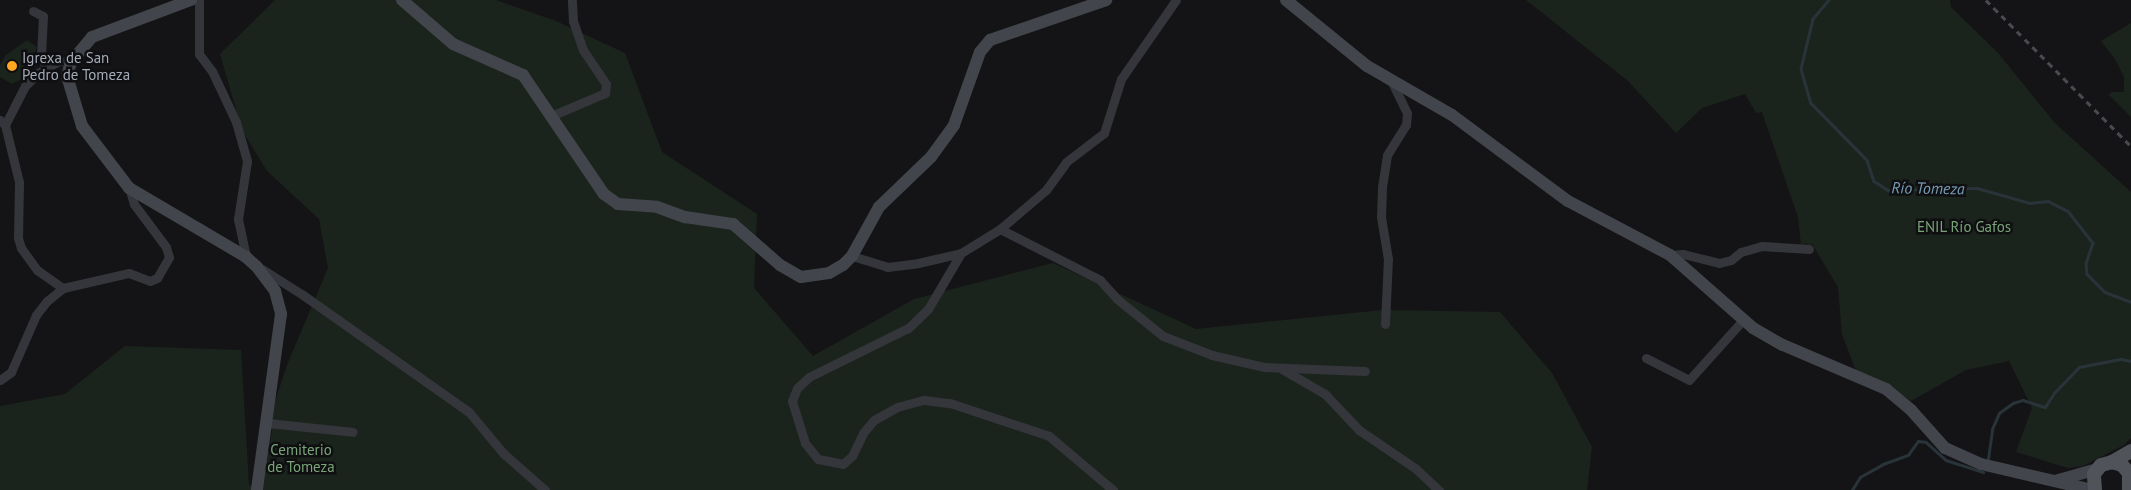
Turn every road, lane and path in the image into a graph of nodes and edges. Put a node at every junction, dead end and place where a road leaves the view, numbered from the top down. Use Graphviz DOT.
graph roads {
  1 [pos="191,0"];
  2 [pos="198,0"];
  3 [pos="402,0"];
  4 [pos="572,0"];
  5 [pos="1106,0"];
  6 [pos="1176,0"];
  7 [pos="1286,0"];
  8 [pos="165,6"];
  9 [pos="33,11"];
  10 [pos="70,64"];
  11 [pos="49,66"];
  12 [pos="1391,80"];
  13 [pos="551,116"];
  14 [pos="2,122"];
  15 [pos="129,188"];
  16 [pos="1000,228"];
  17 [pos="1809,249"];
  18 [pos="961,253"];
  19 [pos="1670,255"];
  20 [pos="852,256"];
  21 [pos="246,257"];
  22 [pos="257,267"];
  23 [pos="59,291"];
  24 [pos="1743,320"];
  25 [pos="1385,324"];
  26 [pos="1646,358"];
  27 [pos="1280,368"];
  28 [pos="1366,371"];
  29 [pos="0,380"];
  30 [pos="268,423"];
  31 [pos="353,432"];
  32 [pos="2131,451"];
  33 [pos="2112,462"];
  34 [pos="2098,469"];
  35 [pos="2055,481"];
  36 [pos="2131,483"];
  37 [pos="257,490"];
  38 [pos="546,490"];
  39 [pos="1113,490"];
  40 [pos="1438,490"];
  41 [pos="2094,490"];
  42 [pos="2129,490"];
  1 -- 8 [label="street"];
  2 -- 21 [label="street"];
  3 -- 13 [label="street"];
  4 -- 13 [label="street"];
  5 -- 20 [label="street"];
  6 -- 16 [label="street"];
  7 -- 12 [label="street"];
  8 -- 10 [label="street"];
  9 -- 11 [label="street"];
  10 -- 11 [label="street"];
  10 -- 15 [label="street"];
  11 -- 14 [label="street"];
  12 -- 19 [label="street"];
  12 -- 25 [label="street"];
  13 -- 20 [label="street"];
  14 -- 23 [label="street"];
  15 -- 21 [label="street"];
  15 -- 23 [label="street"];
  16 -- 18 [label="street"];
  16 -- 27 [label="street"];
  17 -- 19 [label="street"];
  18 -- 20 [label="street"];
  18 -- 39 [label="street"];
  19 -- 24 [label="street"];
  21 -- 22 [label="street"];
  22 -- 30 [label="street"];
  22 -- 38 [label="street"];
  23 -- 29 [label="street"];
  24 -- 26 [label="street"];
  24 -- 35 [label="street"];
  27 -- 28 [label="street"];
  27 -- 40 [label="street"];
  30 -- 31 [label="street"];
  30 -- 37 [label="street"];
  32 -- 33 [label="main road"];
  33 -- 34 [label="main road"];
  33 -- 36 [label="main road"];
  34 -- 35 [label="street"];
  34 -- 41 [label="main road"];
  35 -- 41 [label="street"];
  36 -- 42 [label="main road"];
}
